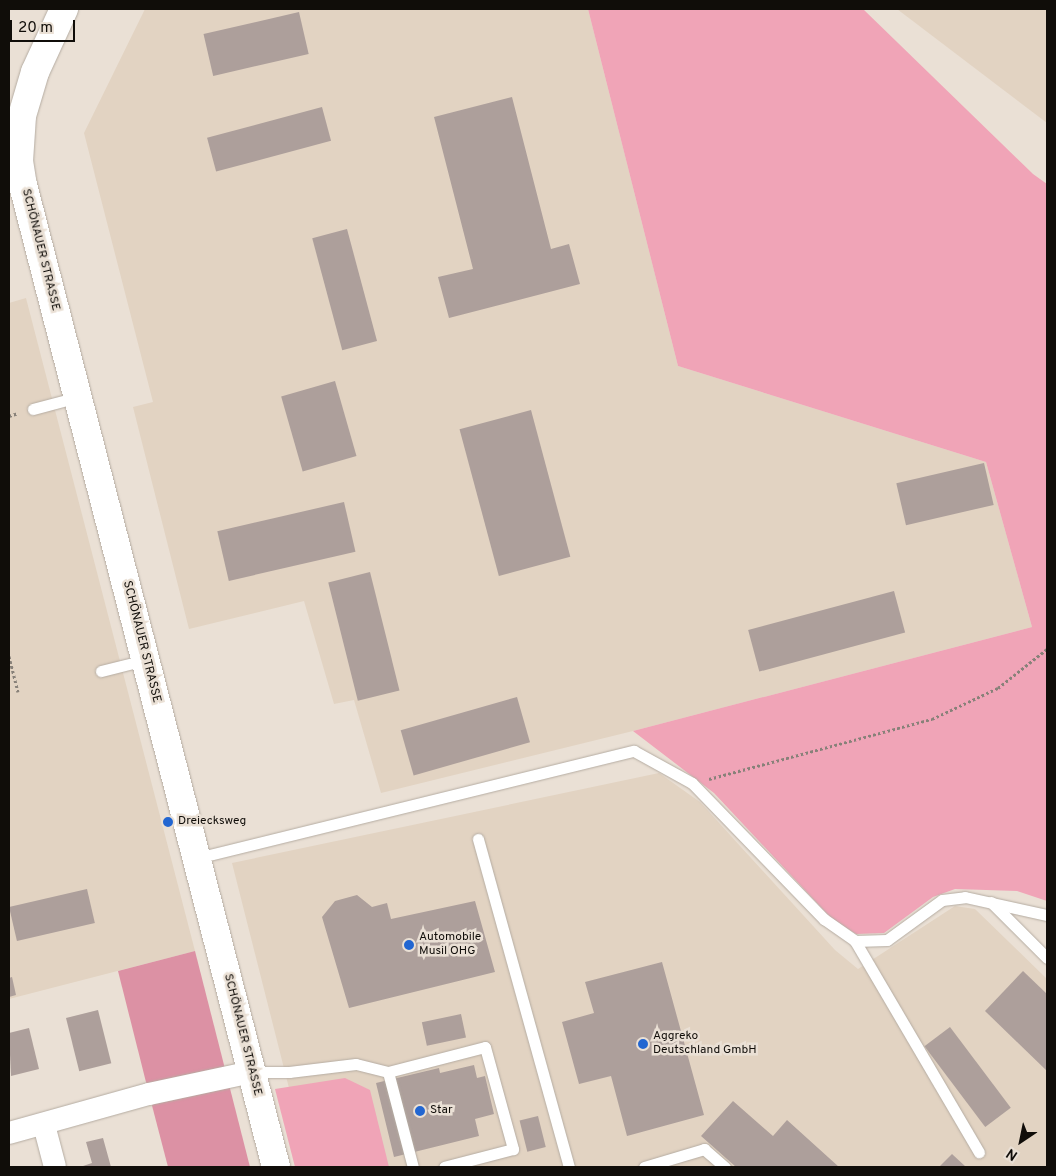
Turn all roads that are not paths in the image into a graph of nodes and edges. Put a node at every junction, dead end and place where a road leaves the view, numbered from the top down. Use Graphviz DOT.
graph roads {
  1 [pos="64,9"];
  2 [pos="16,187"];
  3 [pos="78,397"];
  4 [pos="33,409"];
  5 [pos="146,660"];
  6 [pos="100,671"];
  7 [pos="478,839"];
  8 [pos="197,858"];
  9 [pos="990,901"];
  10 [pos="1047,915"];
  11 [pos="855,941"];
  12 [pos="1047,958"];
  13 [pos="252,1072"];
  14 [pos="388,1072"];
  15 [pos="44,1125"];
  16 [pos="9,1133"];
  17 [pos="979,1152"];
  18 [pos="55,1167"];
  19 [pos="276,1167"];
  20 [pos="413,1167"];
  21 [pos="444,1167"];
  22 [pos="569,1167"];
  23 [pos="644,1167"];
  24 [pos="725,1167"];
  1 -- 2 [label="main road, SCHÖNAUER STRASSE"];
  2 -- 3 [label="main road, SCHÖNAUER STRASSE"];
  3 -- 4 [label="lane"];
  3 -- 5 [label="main road, SCHÖNAUER STRASSE"];
  5 -- 6 [label="lane"];
  5 -- 8 [label="main road, SCHÖNAUER STRASSE"];
  7 -- 22 [label="lane"];
  8 -- 11 [label="lane"];
  8 -- 13 [label="main road, SCHÖNAUER STRASSE"];
  9 -- 10 [label="lane"];
  9 -- 11 [label="lane"];
  9 -- 12 [label="lane"];
  11 -- 17 [label="lane"];
  13 -- 14 [label="lane"];
  13 -- 15 [label="street"];
  13 -- 19 [label="main road, SCHÖNAUER STRASSE"];
  14 -- 20 [label="lane"];
  14 -- 21 [label="lane"];
  15 -- 16 [label="street"];
  15 -- 18 [label="street"];
  23 -- 24 [label="lane"];
}
